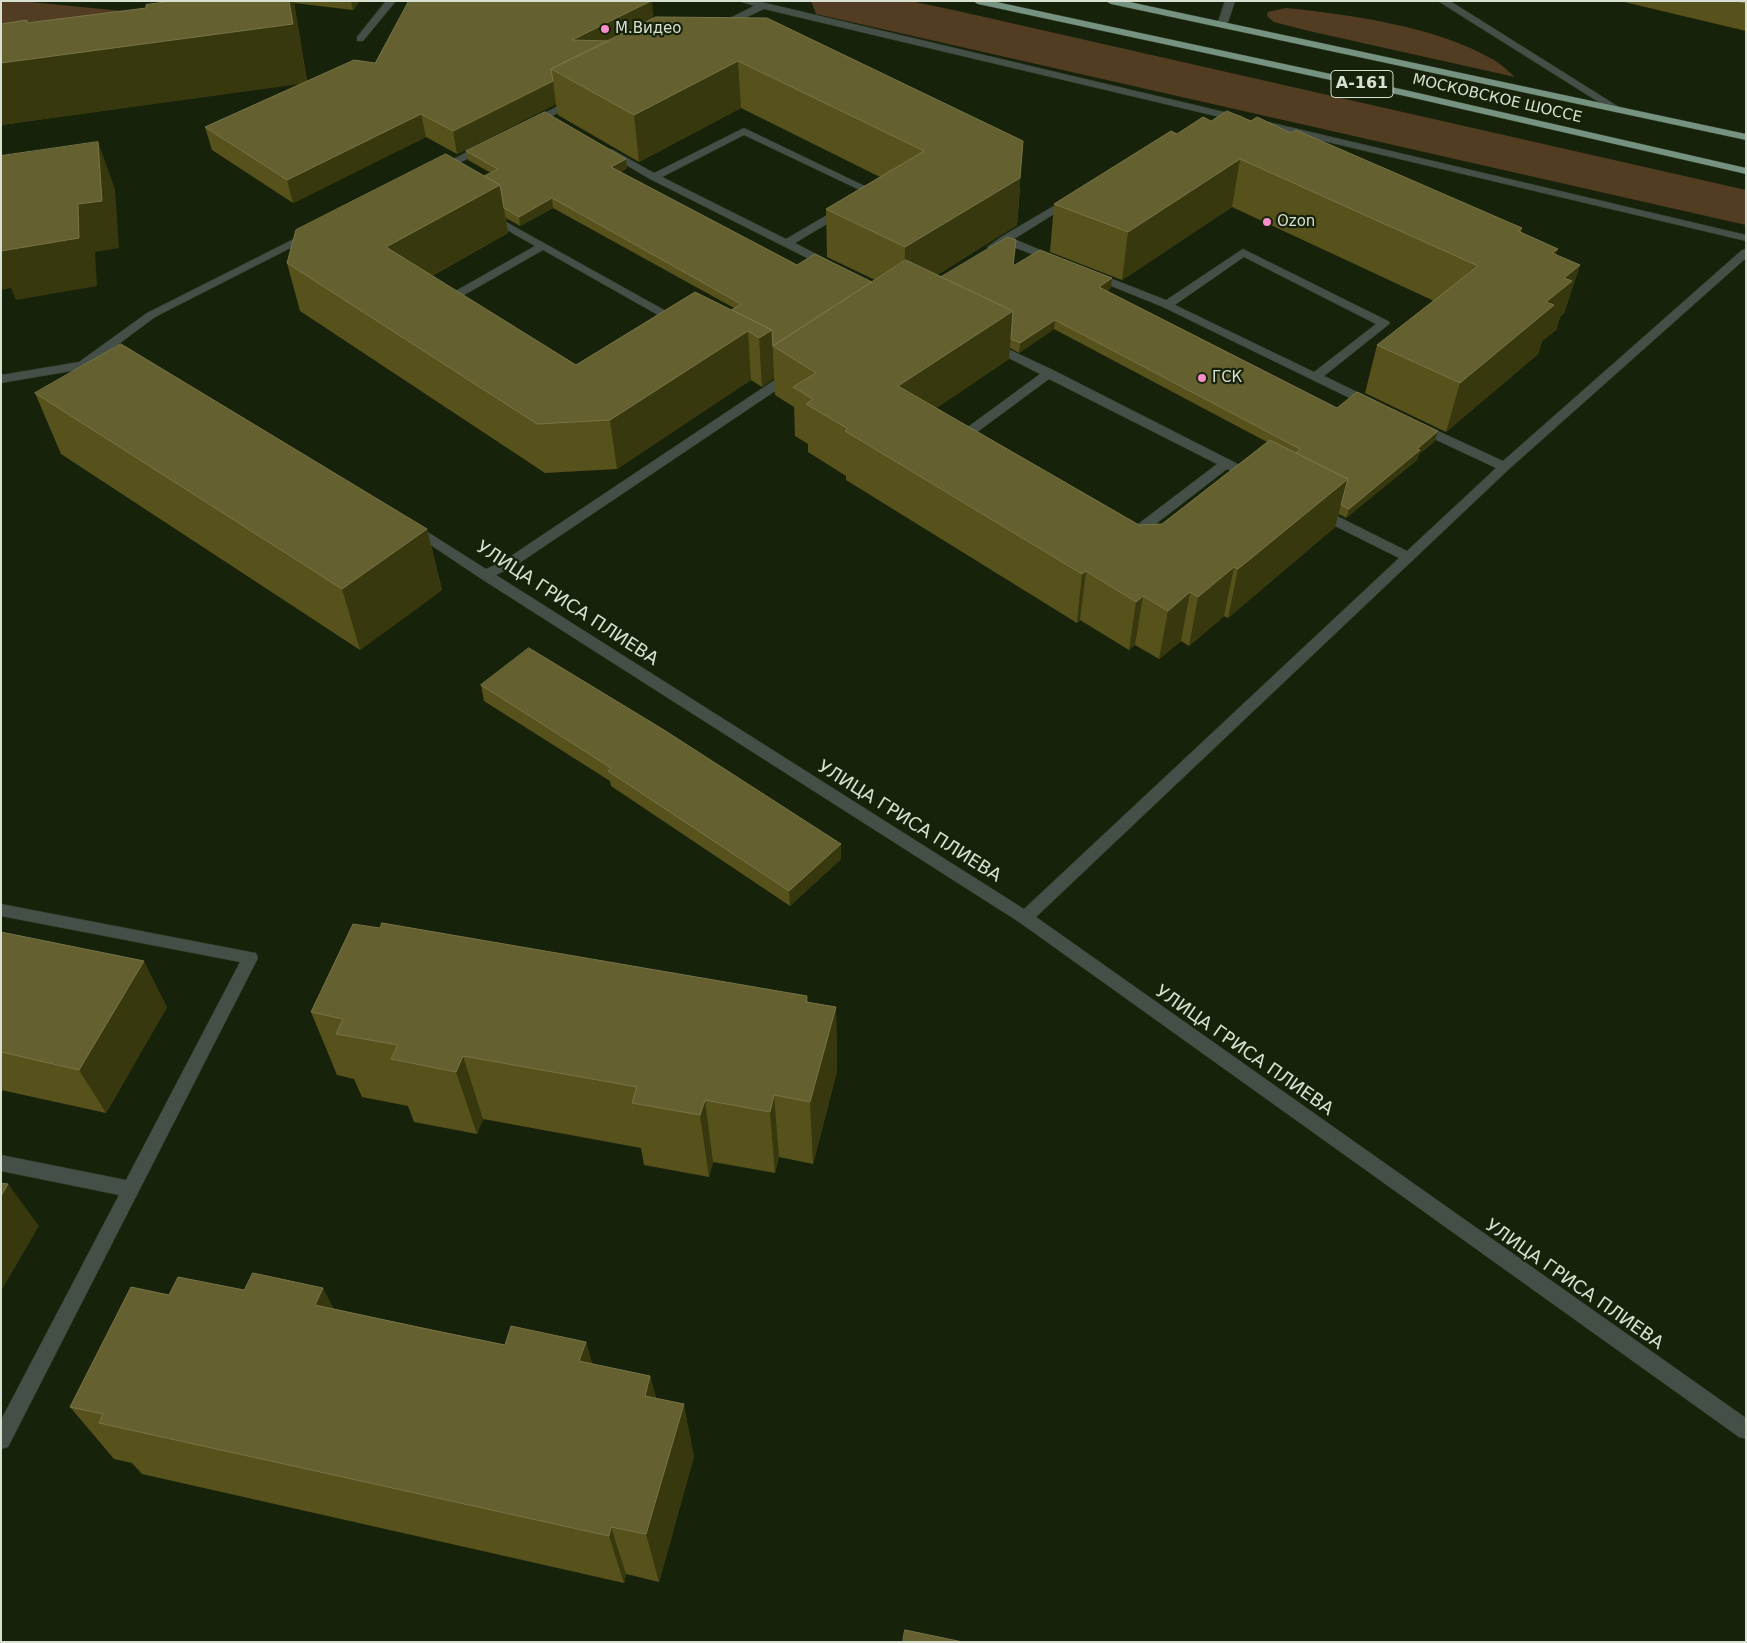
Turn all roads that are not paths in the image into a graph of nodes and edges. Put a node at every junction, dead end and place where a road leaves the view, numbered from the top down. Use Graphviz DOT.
graph roads {
  1 [pos="391,1"];
  2 [pos="744,1"];
  3 [pos="978,1"];
  4 [pos="1111,1"];
  5 [pos="1230,1"];
  6 [pos="1442,1"];
  7 [pos="762,6"];
  8 [pos="1222,26"];
  9 [pos="710,32"];
  10 [pos="360,39"];
  11 [pos="589,93"];
  12 [pos="1617,109"];
  13 [pos="1213,112"];
  14 [pos="1197,122"];
  15 [pos="520,128"];
  16 [pos="1746,137"];
  17 [pos="493,142"];
  18 [pos="596,144"];
  19 [pos="1746,171"];
  20 [pos="431,173"];
  21 [pos="654,177"];
  22 [pos="1080,194"];
  23 [pos="483,212"];
  24 [pos="318,231"];
  25 [pos="1746,238"];
  26 [pos="1005,239"];
  27 [pos="786,244"];
  28 [pos="544,246"];
  29 [pos="1746,252"];
  30 [pos="980,255"];
  31 [pos="1068,265"];
  32 [pos="837,269"];
  33 [pos="1086,272"];
  34 [pos="1167,305"];
  35 [pos="466,310"];
  36 [pos="690,328"];
  37 [pos="981,340"];
  38 [pos="120,364"];
  39 [pos="83,365"];
  40 [pos="803,367"];
  41 [pos="1049,373"];
  42 [pos="1315,377"];
  43 [pos="1,379"];
  44 [pos="1387,412"];
  45 [pos="1405,420"];
  46 [pos="959,451"];
  47 [pos="1226,463"];
  48 [pos="1504,467"];
  49 [pos="1260,481"];
  50 [pos="1312,508"];
  51 [pos="402,522"];
  52 [pos="1114,538"];
  53 [pos="1408,557"];
  54 [pos="485,575"];
  55 [pos="1,910"];
  56 [pos="1025,918"];
  57 [pos="1,1163"];
  58 [pos="130,1189"];
  59 [pos="1746,1430"];
  60 [pos="1,1440"];
  1 -- 10 [label="street"];
  2 -- 7 [label="street"];
  3 -- 19 [label="highway, МОСКОВСКОЕ ШОССЕ / А-161"];
  4 -- 8 [label="highway, МОСКОВСКОЕ ШОССЕ / А-161"];
  5 -- 8 [label="street"];
  6 -- 12 [label="street"];
  7 -- 9 [label="street"];
  7 -- 13 [label="street"];
  8 -- 12 [label="highway, МОСКОВСКОЕ ШОССЕ / А-161"];
  11 -- 15 [label="street"];
  12 -- 16 [label="highway, МОСКОВСКОЕ ШОССЕ / А-161"];
  13 -- 14 [label="street"];
  13 -- 25 [label="street"];
  17 -- 20 [label="street"];
  18 -- 21 [label="street"];
  21 -- 27 [label="street"];
  21 -- 27 [label="street"];
  22 -- 26 [label="street"];
  23 -- 28 [label="street"];
  24 -- 39 [label="street"];
  26 -- 30 [label="street"];
  26 -- 31 [label="street"];
  27 -- 32 [label="street"];
  28 -- 35 [label="street"];
  28 -- 36 [label="street"];
  29 -- 48 [label="street"];
  33 -- 34 [label="street"];
  34 -- 42 [label="street"];
  34 -- 42 [label="street"];
  37 -- 41 [label="street"];
  38 -- 39 [label="street"];
  39 -- 43 [label="street"];
  40 -- 54 [label="street"];
  41 -- 46 [label="street"];
  41 -- 47 [label="street"];
  42 -- 44 [label="street"];
  45 -- 48 [label="street"];
  47 -- 49 [label="street"];
  47 -- 52 [label="street"];
  48 -- 53 [label="street"];
  50 -- 53 [label="street"];
  51 -- 54 [label="street, УЛИЦА ГРИСА ПЛИЕВА"];
  53 -- 56 [label="street"];
  54 -- 56 [label="street, УЛИЦА ГРИСА ПЛИЕВА"];
  55 -- 58 [label="street"];
  56 -- 59 [label="street, УЛИЦА ГРИСА ПЛИЕВА"];
  57 -- 58 [label="street"];
  58 -- 60 [label="street"];
}
